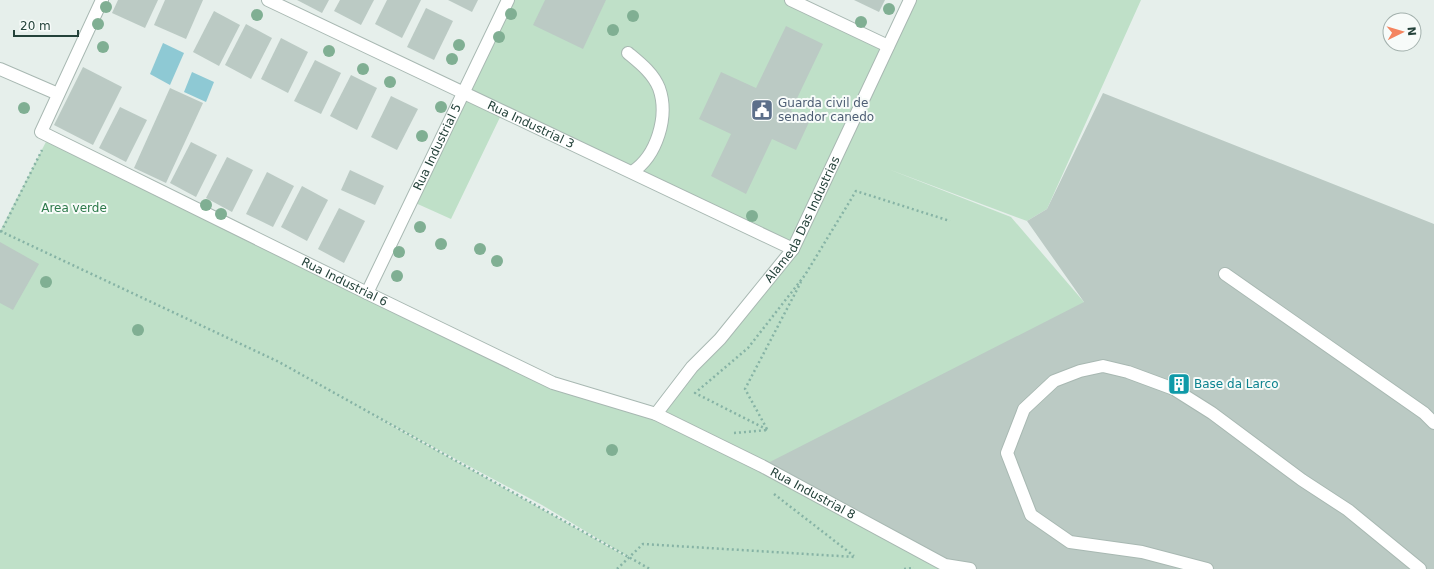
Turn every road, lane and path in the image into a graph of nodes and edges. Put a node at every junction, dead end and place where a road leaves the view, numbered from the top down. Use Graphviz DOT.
graph roads {
  1 [pos="102,0"];
  2 [pos="268,0"];
  3 [pos="508,0"];
  4 [pos="791,0"];
  5 [pos="910,0"];
  6 [pos="888,46"];
  7 [pos="628,53"];
  8 [pos="0,69"];
  9 [pos="463,92"];
  10 [pos="58,94"];
  11 [pos="45,134"];
  12 [pos="632,172"];
  13 [pos="950,221"];
  14 [pos="0,232"];
  15 [pos="793,249"];
  16 [pos="1225,274"];
  17 [pos="805,275"];
  18 [pos="367,294"];
  19 [pos="656,414"];
  20 [pos="1434,423"];
  21 [pos="768,430"];
  22 [pos="731,434"];
  23 [pos="769,489"];
  24 [pos="629,558"];
  25 [pos="616,569"];
  26 [pos="650,569"];
  27 [pos="970,569"];
  28 [pos="1207,569"];
  29 [pos="1420,569"];
  1 -- 10 [label="street"];
  2 -- 9 [label="street, Rua Industrial 3"];
  3 -- 9 [label="street, Rua Industrial 5"];
  4 -- 6 [label="street"];
  5 -- 6 [label="street, Alameda Das Industrias"];
  6 -- 15 [label="street, Alameda Das Industrias"];
  7 -- 12 [label="street"];
  8 -- 10 [label="street"];
  9 -- 12 [label="street, Rua Industrial 3"];
  9 -- 18 [label="street, Rua Industrial 5"];
  10 -- 11 [label="street"];
  11 -- 14 [label="path"];
  11 -- 18 [label="street, Rua Industrial 6"];
  12 -- 15 [label="street, Rua Industrial 3"];
  13 -- 17 [label="path"];
  14 -- 24 [label="path"];
  15 -- 19 [label="street, Alameda Das Industrias"];
  16 -- 20 [label="street"];
  17 -- 21 [label="path"];
  17 -- 21 [label="path"];
  18 -- 19 [label="street, Rua Industrial 6"];
  19 -- 27 [label="street, Rua Industrial 8"];
  21 -- 22 [label="path"];
  23 -- 24 [label="path"];
  24 -- 25 [label="path"];
  24 -- 26 [label="path"];
  28 -- 29 [label="street"];
}
